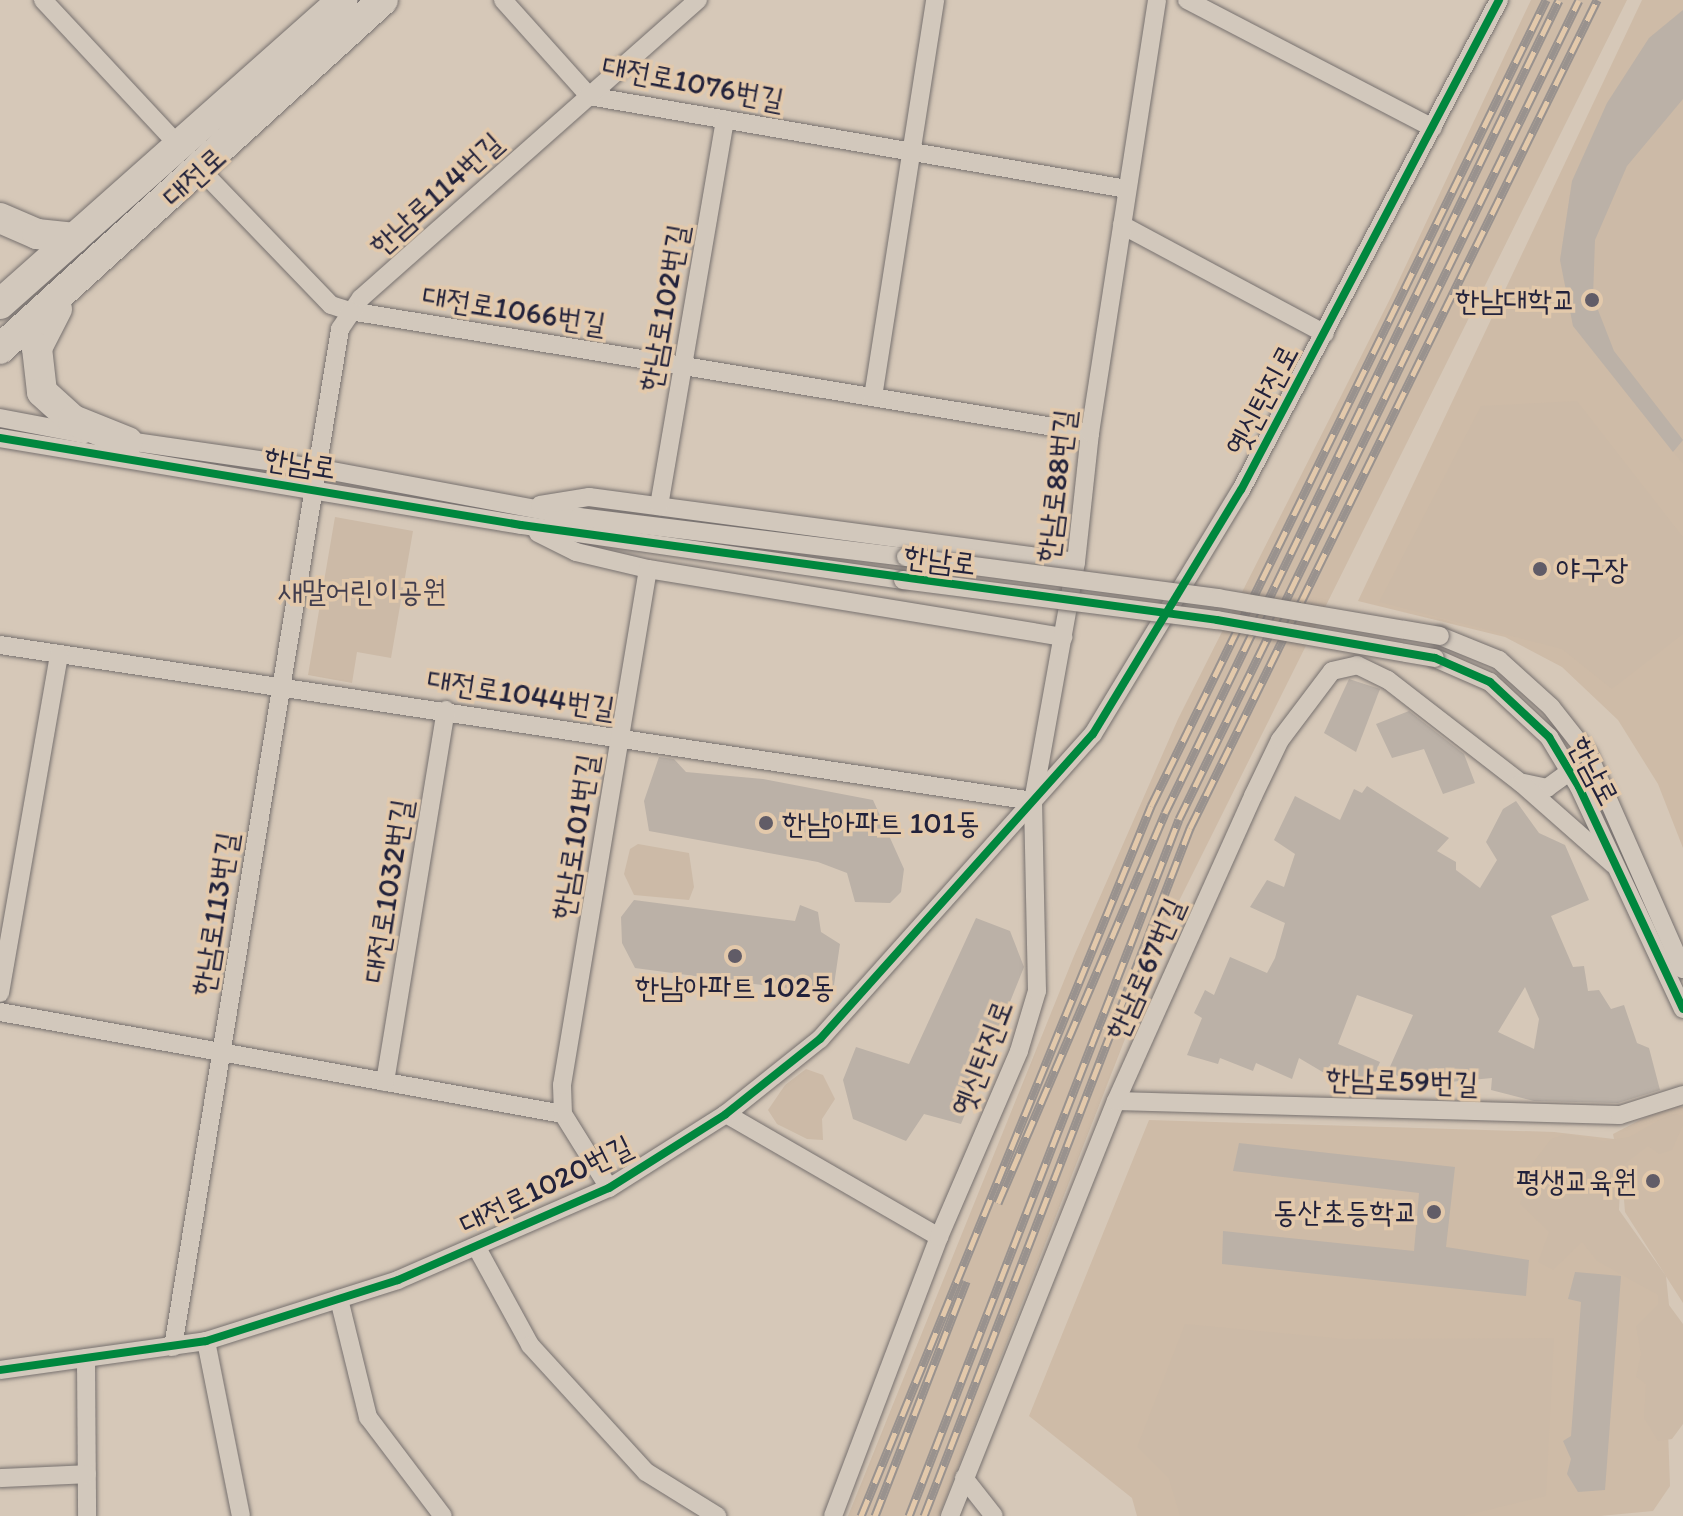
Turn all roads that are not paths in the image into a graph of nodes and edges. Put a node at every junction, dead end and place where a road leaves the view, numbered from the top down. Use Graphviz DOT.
graph roads {
  1 [pos="43,0"];
  2 [pos="342,0"];
  3 [pos="383,0"];
  4 [pos="503,0"];
  5 [pos="698,0"];
  6 [pos="935,0"];
  7 [pos="1157,0"];
  8 [pos="1187,0"];
  9 [pos="1499,0"];
  10 [pos="589,96"];
  11 [pos="725,120"];
  12 [pos="1433,128"];
  13 [pos="180,147"];
  14 [pos="911,152"];
  15 [pos="202,171"];
  16 [pos="1127,189"];
  17 [pos="0,218"];
  18 [pos="1122,225"];
  19 [pos="75,238"];
  20 [pos="65,293"];
  21 [pos="0,304"];
  22 [pos="350,311"];
  23 [pos="1325,334"];
  24 [pos="0,349"];
  25 [pos="683,366"];
  26 [pos="873,397"];
  27 [pos="0,418"];
  28 [pos="1090,433"];
  29 [pos="0,438"];
  30 [pos="128,442"];
  31 [pos="316,468"];
  32 [pos="312,489"];
  33 [pos="659,506"];
  34 [pos="523,516"];
  35 [pos="1076,562"];
  36 [pos="648,569"];
  37 [pos="1063,637"];
  38 [pos="0,645"];
  39 [pos="59,654"];
  40 [pos="282,684"];
  41 [pos="446,710"];
  42 [pos="620,737"];
  43 [pos="1570,771"];
  44 [pos="1521,783"];
  45 [pos="1033,801"];
  46 [pos="1613,864"];
  47 [pos="1683,969"];
  48 [pos="0,993"];
  49 [pos="1683,1009"];
  50 [pos="0,1012"];
  51 [pos="221,1051"];
  52 [pos="385,1082"];
  53 [pos="1683,1095"];
  54 [pos="1116,1101"];
  55 [pos="563,1114"];
  56 [pos="726,1114"];
  57 [pos="609,1188"];
  58 [pos="939,1237"];
  59 [pos="477,1248"];
  60 [pos="339,1299"];
  61 [pos="206,1341"];
  62 [pos="173,1347"];
  63 [pos="86,1358"];
  64 [pos="0,1370"];
  65 [pos="87,1474"];
  66 [pos="0,1478"];
  67 [pos="964,1478"];
  68 [pos="694,1512"];
  69 [pos="87,1516"];
  70 [pos="241,1516"];
  71 [pos="443,1516"];
  72 [pos="717,1516"];
  73 [pos="833,1516"];
  74 [pos="950,1516"];
  75 [pos="994,1516"];
  1 -- 13 [label="street"];
  2 -- 13 [label="main road, 대전로"];
  3 -- 15 [label="main road, 대전로"];
  4 -- 10 [label="street, 대전로1076번길"];
  5 -- 10 [label="street, 한남로114번길"];
  6 -- 14 [label="street"];
  7 -- 16 [label="street, 한남로88번길"];
  8 -- 12 [label="street"];
  9 -- 12 [label="street, 옛신탄진로"];
  10 -- 11 [label="street, 대전로1076번길"];
  10 -- 22 [label="street, 한남로114번길"];
  11 -- 14 [label="street, 대전로1076번길"];
  11 -- 25 [label="street, 한남로102번길"];
  12 -- 23 [label="street, 옛신탄진로"];
  13 -- 19 [label="main road, 대전로"];
  14 -- 16 [label="street, 대전로1076번길"];
  14 -- 26 [label="street"];
  15 -- 20 [label="main road, 대전로"];
  15 -- 22 [label="street, 대전로1066번길"];
  16 -- 18 [label="street, 한남로88번길"];
  17 -- 19 [label="main road"];
  18 -- 23 [label="street"];
  18 -- 28 [label="street, 한남로88번길"];
  19 -- 21 [label="main road, 대전로"];
  20 -- 24 [label="main road, 대전로"];
  20 -- 30 [label="main road"];
  22 -- 25 [label="street, 대전로1066번길"];
  22 -- 31 [label="street, 한남로114번길"];
  23 -- 45 [label="street, 옛신탄진로"];
  25 -- 26 [label="street, 대전로1066번길"];
  25 -- 33 [label="street, 한남로102번길"];
  26 -- 28 [label="street, 대전로1066번길"];
  27 -- 30 [label="street, 한남로"];
  28 -- 35 [label="street, 한남로88번길"];
  29 -- 32 [label="street, 한남로"];
  30 -- 31 [label="street, 한남로"];
  31 -- 32 [label="street, 한남로114번길"];
  31 -- 34 [label="street, 한남로"];
  32 -- 34 [label="street, 한남로"];
  32 -- 40 [label="street, 한남로113번길"];
  33 -- 34 [label="street"];
  33 -- 35 [label="street"];
  34 -- 36 [label="street"];
  34 -- 43 [label="street, 한남로, bridge"];
  34 -- 47 [label="street, 한남로, bridge"];
  35 -- 37 [label="street, 한남로88번길"];
  36 -- 37 [label="street"];
  36 -- 42 [label="street, 한남로101번길"];
  37 -- 45 [label="street, 한남로88번길"];
  38 -- 39 [label="street, 대전로1044번길"];
  39 -- 40 [label="street, 대전로1044번길"];
  39 -- 48 [label="street"];
  40 -- 41 [label="street, 대전로1044번길"];
  40 -- 51 [label="street, 한남로113번길"];
  41 -- 42 [label="street, 대전로1044번길"];
  41 -- 52 [label="street, 대전로1032번길"];
  42 -- 45 [label="street, 대전로1044번길"];
  42 -- 55 [label="street, 한남로101번길"];
  43 -- 44 [label="street"];
  43 -- 46 [label="street, 한남로"];
  44 -- 46 [label="street, 한남로67번길"];
  44 -- 54 [label="street, 한남로67번길"];
  45 -- 56 [label="street, 대전로1020번길"];
  45 -- 58 [label="street, 옛신탄진로"];
  46 -- 49 [label="street, 한남로"];
  50 -- 51 [label="street"];
  51 -- 52 [label="street"];
  51 -- 62 [label="street, 한남로113번길"];
  52 -- 55 [label="street"];
  53 -- 54 [label="street, 한남로59번길"];
  54 -- 67 [label="street, 한남로67번길"];
  55 -- 57 [label="street"];
  56 -- 57 [label="street, 대전로1020번길"];
  56 -- 58 [label="street"];
  57 -- 59 [label="street, 대전로1020번길"];
  58 -- 73 [label="street, 옛신탄진로"];
  59 -- 60 [label="street, 대전로1020번길"];
  59 -- 68 [label="street"];
  60 -- 61 [label="street, 대전로1020번길"];
  60 -- 71 [label="street"];
  61 -- 62 [label="street, 대전로1020번길"];
  61 -- 70 [label="street"];
  62 -- 63 [label="street, 대전로1020번길"];
  63 -- 64 [label="street, 대전로1020번길"];
  63 -- 65 [label="street"];
  65 -- 66 [label="street"];
  65 -- 69 [label="street"];
  67 -- 74 [label="street, 한남로67번길"];
  67 -- 75 [label="street"];
  68 -- 72 [label="street"];
}
